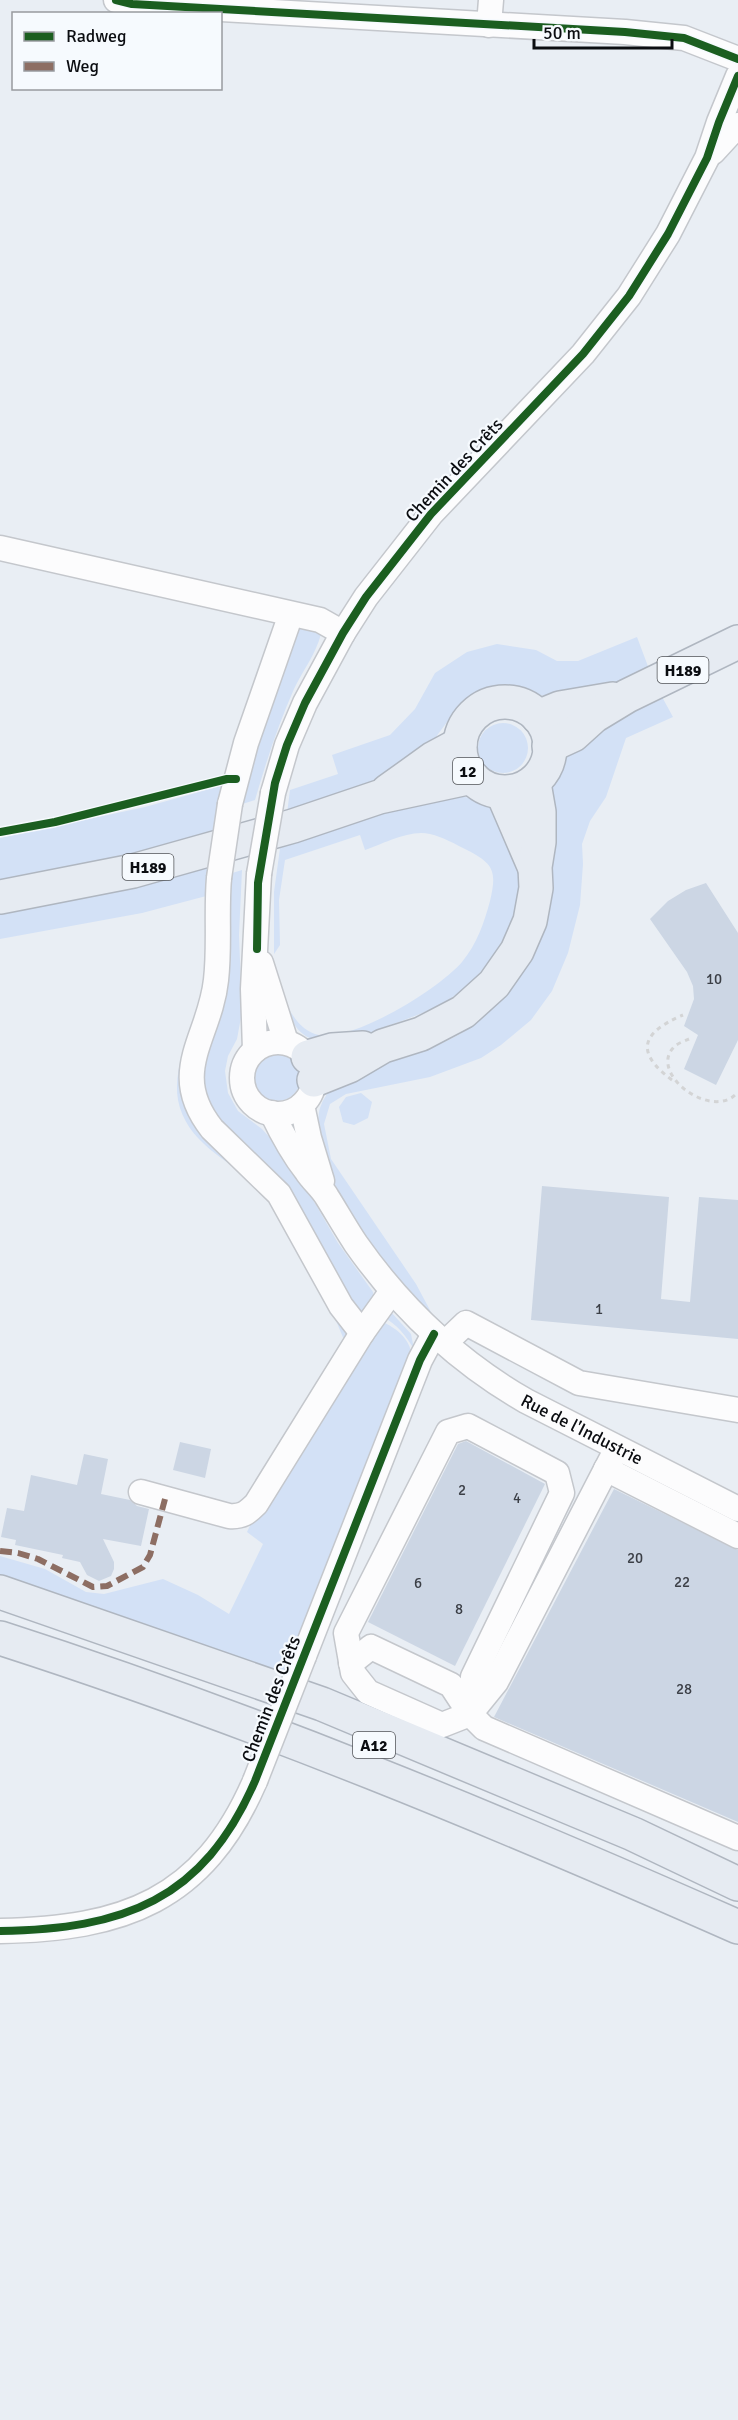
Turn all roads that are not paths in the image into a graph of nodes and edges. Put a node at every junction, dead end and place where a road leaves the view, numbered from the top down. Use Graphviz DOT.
graph roads {
  1 [pos="116,0"];
  2 [pos="491,0"];
  3 [pos="251,5"];
  4 [pos="489,25"];
  5 [pos="738,59"];
  6 [pos="738,76"];
  7 [pos="738,125"];
  8 [pos="707,158"];
  9 [pos="0,548"];
  10 [pos="291,614"];
  11 [pos="343,633"];
  12 [pos="738,642"];
  13 [pos="544,731"];
  14 [pos="460,744"];
  15 [pos="472,777"];
  16 [pos="534,783"];
  17 [pos="503,794"];
  18 [pos="379,797"];
  19 [pos="535,867"];
  20 [pos="0,897"];
  21 [pos="257,949"];
  22 [pos="255,1050"];
  23 [pos="302,1071"];
  24 [pos="272,1113"];
  25 [pos="326,1195"];
  26 [pos="392,1291"];
  27 [pos="362,1333"];
  28 [pos="440,1339"];
  29 [pos="738,1410"];
  30 [pos="611,1458"];
  31 [pos="141,1492"];
  32 [pos="736,1503"];
  33 [pos="738,1536"];
  34 [pos="0,1592"];
  35 [pos="0,1612"];
  36 [pos="0,1638"];
  37 [pos="351,1663"];
  38 [pos="470,1713"];
  39 [pos="738,1838"];
  40 [pos="738,1884"];
  41 [pos="738,1903"];
  42 [pos="738,1927"];
  43 [pos="0,1931"];
  1 -- 3 [label="street"];
  2 -- 4 [label="street"];
  3 -- 4 [label="street"];
  4 -- 5 [label="street"];
  6 -- 8 [label="street, Chemin des Crêts"];
  7 -- 8 [label="street, Chemin des Crêts"];
  8 -- 11 [label="street, Chemin des Crêts"];
  9 -- 10 [label="street"];
  10 -- 11 [label="street"];
  10 -- 27 [label="street, bridge"];
  11 -- 21 [label="street, Chemin des Crêts, bridge"];
  12 -- 13 [label="highway, H189"];
  13 -- 14 [label="highway, 12"];
  13 -- 16 [label="highway"];
  14 -- 15 [label="highway, 12"];
  14 -- 18 [label="highway, 12"];
  15 -- 17 [label="highway, 12"];
  15 -- 18 [label="highway, 12"];
  16 -- 17 [label="highway, 12"];
  16 -- 19 [label="highway"];
  17 -- 19 [label="highway"];
  18 -- 20 [label="highway, H189"];
  19 -- 23 [label="highway"];
  21 -- 22 [label="street, Chemin des Crêts"];
  21 -- 23 [label="street, Chemin des Crêts"];
  22 -- 23 [label="street"];
  22 -- 24 [label="street, Chemin des Crêts"];
  23 -- 24 [label="street"];
  23 -- 25 [label="street, Chemin des Crêts"];
  24 -- 25 [label="street, Chemin des Crêts"];
  25 -- 26 [label="street, Chemin des Crêts"];
  26 -- 27 [label="street"];
  26 -- 28 [label="street, Chemin des Crêts"];
  27 -- 31 [label="street"];
  28 -- 29 [label="street"];
  28 -- 30 [label="street, Rue de l'Industrie"];
  28 -- 43 [label="street, Chemin des Crêts, bridge"];
  30 -- 32 [label="street, Rue de l'Industrie"];
  30 -- 33 [label="street"];
  30 -- 38 [label="street"];
  34 -- 40 [label="highway"];
  35 -- 41 [label="highway, A12"];
  36 -- 42 [label="highway, A12"];
  37 -- 38 [label="street"];
  37 -- 38 [label="street"];
  37 -- 38 [label="street"];
  38 -- 39 [label="street"];
}
